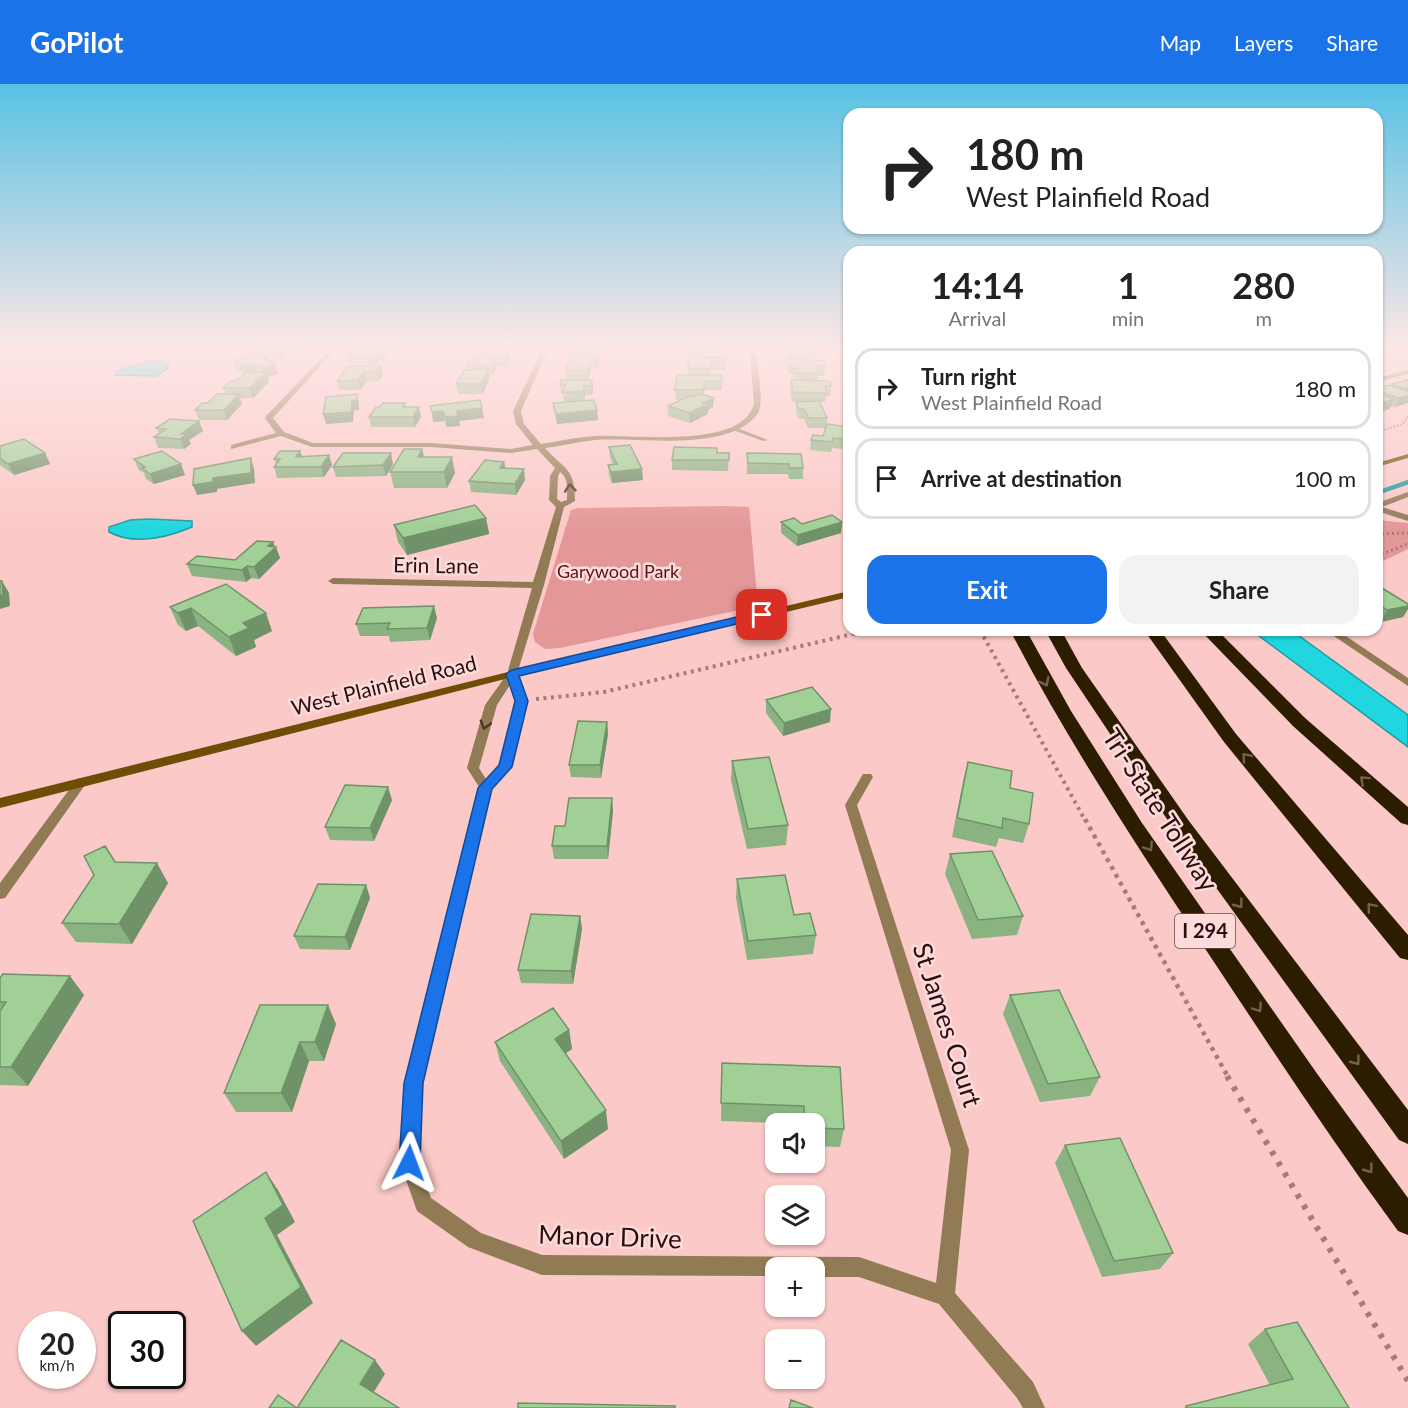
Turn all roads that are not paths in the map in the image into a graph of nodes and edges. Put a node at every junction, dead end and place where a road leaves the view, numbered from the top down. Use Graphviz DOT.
graph roads {
  1 [pos="279,407"];
  2 [pos="519,407"];
  3 [pos="756,407"];
  4 [pos="735,429"];
  5 [pos="281,434"];
  6 [pos="765,440"];
  7 [pos="234,447"];
  8 [pos="540,447"];
  9 [pos="1408,456"];
  10 [pos="1383,463"];
  11 [pos="559,468"];
  12 [pos="1408,494"];
  13 [pos="1383,504"];
  14 [pos="560,506"];
  15 [pos="1383,509"];
  16 [pos="1408,518"];
  17 [pos="333,581"];
  18 [pos="539,585"];
  19 [pos="843,595"];
  20 [pos="1021,636"];
  21 [pos="1056,636"];
  22 [pos="1156,636"];
  23 [pos="1214,636"];
  24 [pos="1339,636"];
  25 [pos="512,674"];
  26 [pos="1408,683"];
  27 [pos="867,777"];
  28 [pos="81,782"];
  29 [pos="485,788"];
  30 [pos="0,802"];
  31 [pos="1408,819"];
  32 [pos="0,894"];
  33 [pos="1408,951"];
  34 [pos="1408,1131"];
  35 [pos="1408,1221"];
  36 [pos="945,1296"];
  37 [pos="1034,1408"];
  1 -- 5 [label="street"];
  2 -- 8 [label="street"];
  3 -- 4 [label="street"];
  4 -- 6 [label="lane"];
  4 -- 8 [label="street"];
  5 -- 7 [label="street"];
  5 -- 8 [label="street"];
  8 -- 11 [label="street"];
  9 -- 10 [label="main road"];
  11 -- 14 [label="street"];
  14 -- 11 [label="street, one-way"];
  12 -- 13 [label="street"];
  14 -- 18 [label="street"];
  15 -- 16 [label="street"];
  17 -- 18 [label="street, Erin Lane"];
  18 -- 25 [label="street"];
  19 -- 25 [label="main road, West Plainfield Road"];
  20 -- 35 [label="highway, Tri-State Tollway / I 294, one-way"];
  21 -- 34 [label="highway, Tri-State Tollway / I 294, one-way"];
  33 -- 22 [label="highway, one-way"];
  31 -- 23 [label="highway, one-way"];
  24 -- 26 [label="street"];
  25 -- 28 [label="main road, West Plainfield Road"];
  25 -- 29 [label="street"];
  25 -- 29 [label="street, one-way"];
  27 -- 36 [label="street, St James Court"];
  28 -- 30 [label="main road, West Plainfield Road"];
  28 -- 32 [label="street"];
  29 -- 36 [label="street, Manor Drive"];
  36 -- 37 [label="street"];
}
